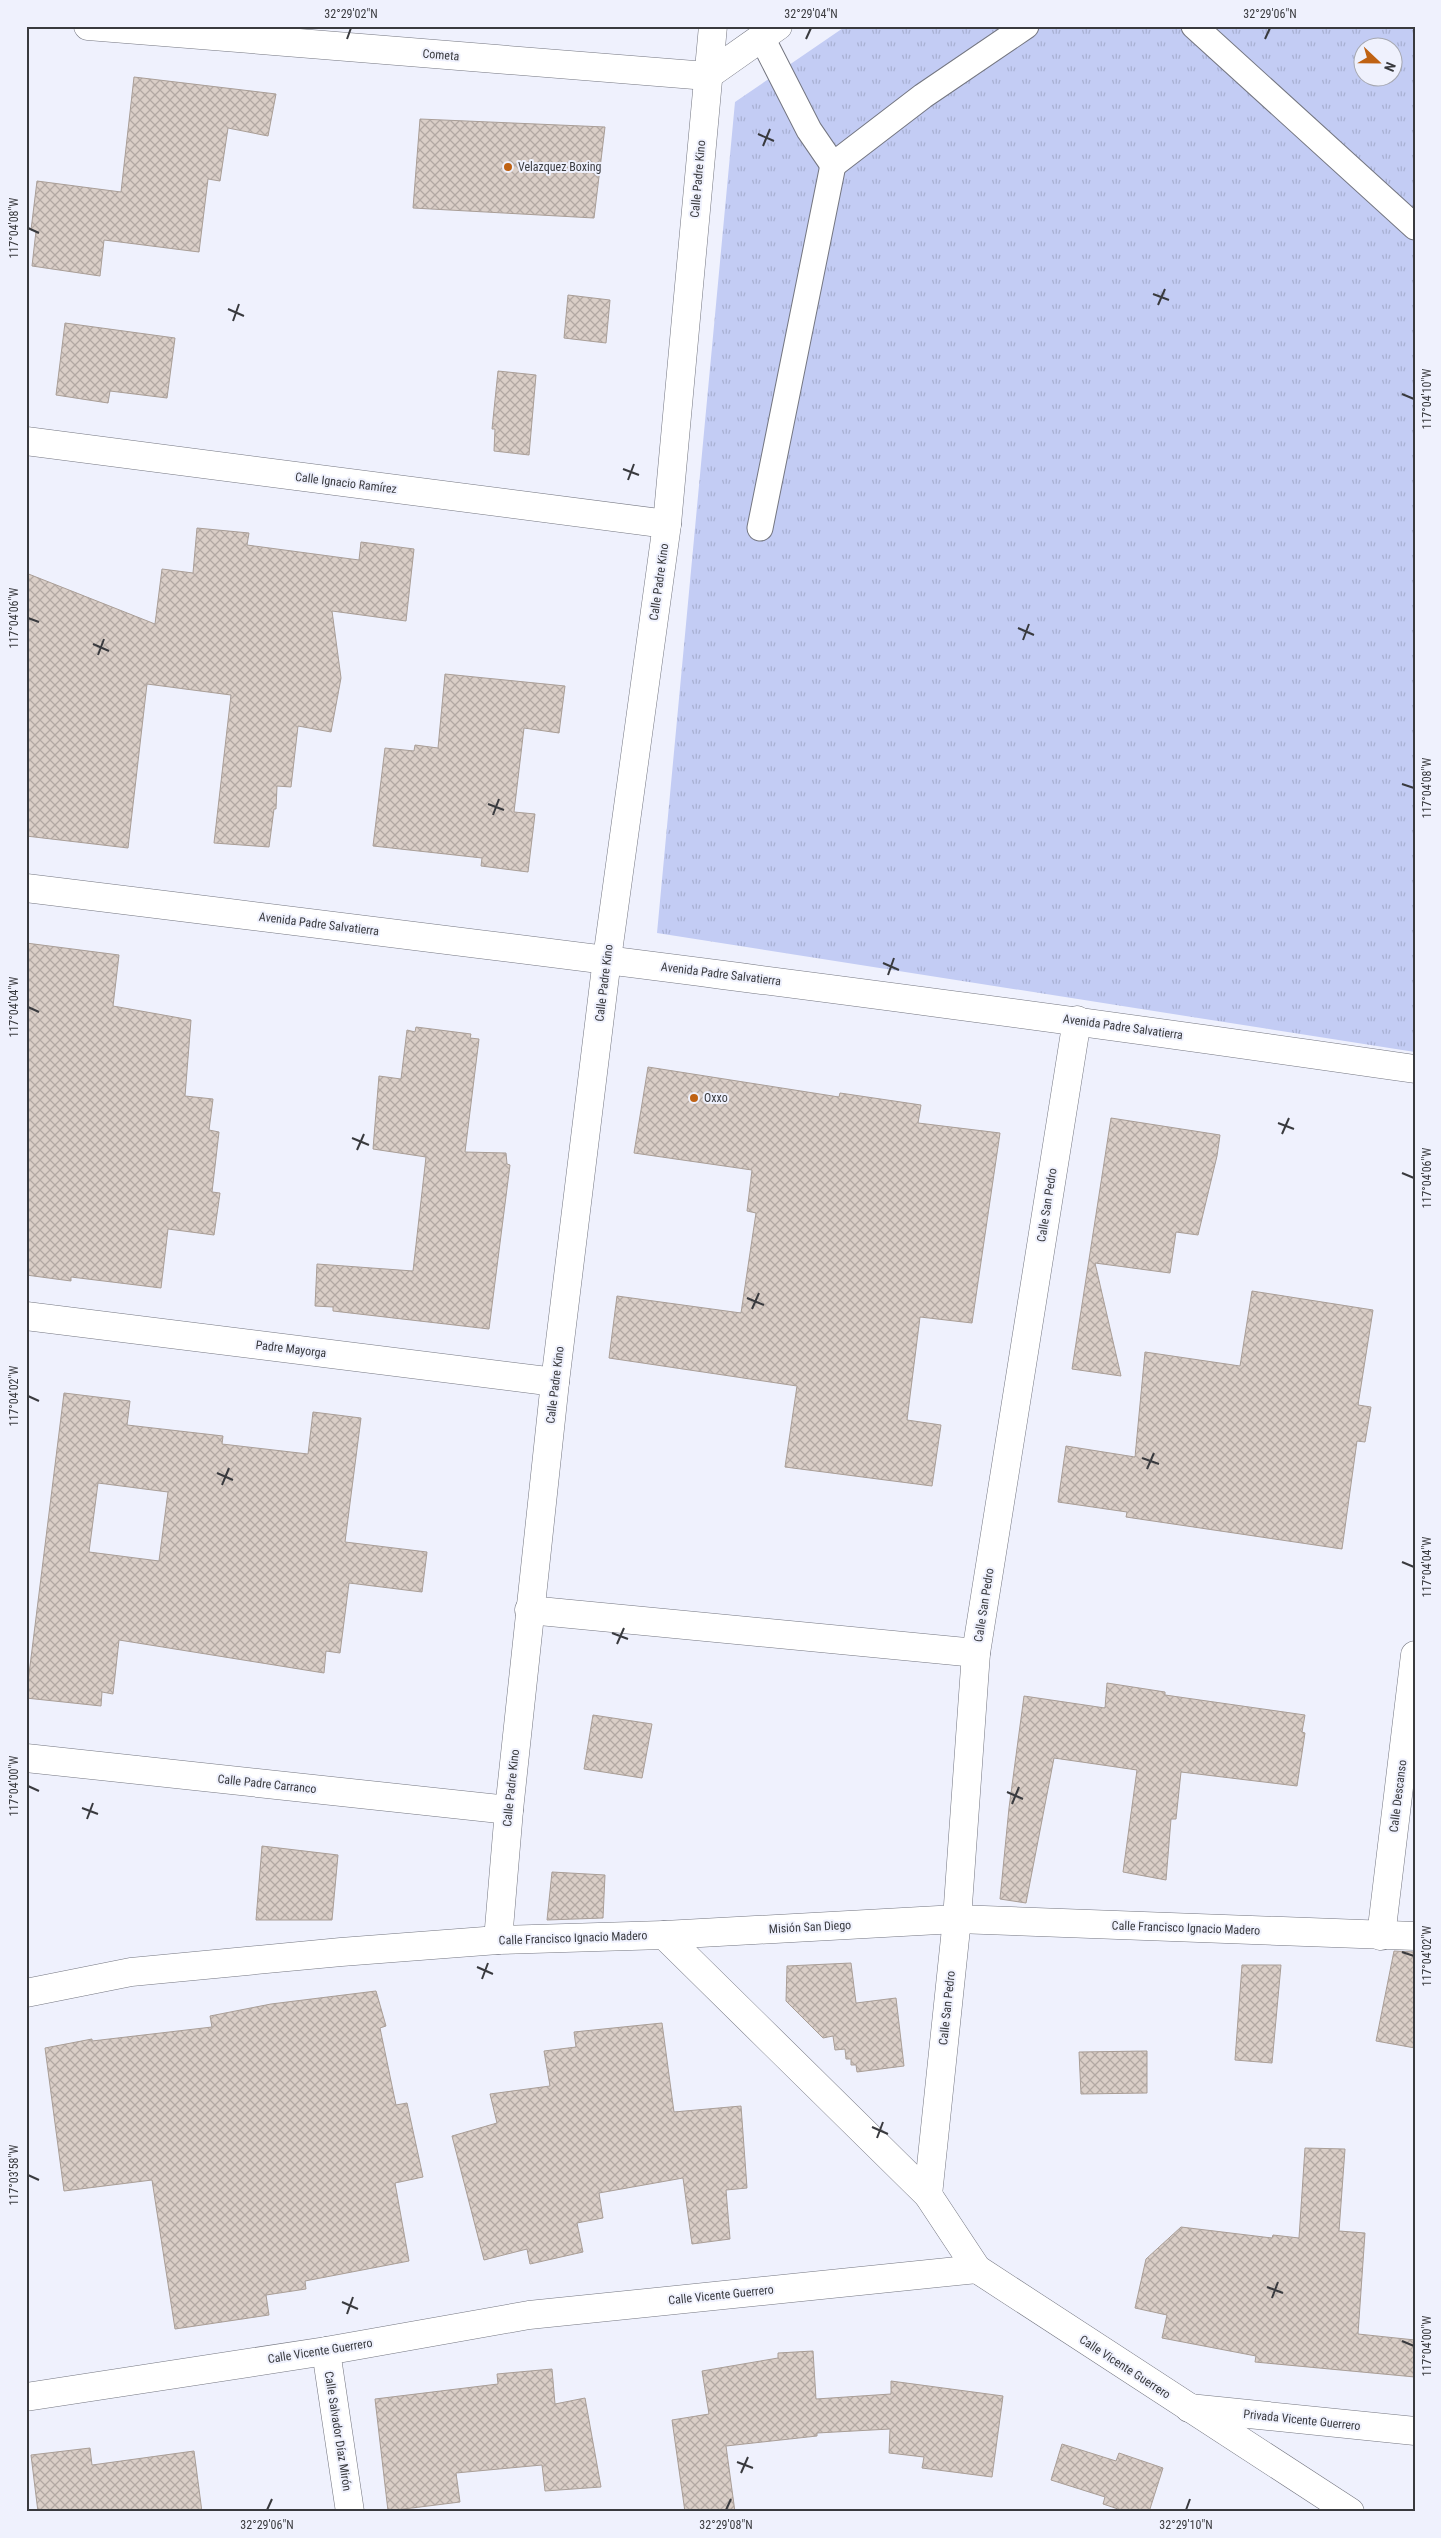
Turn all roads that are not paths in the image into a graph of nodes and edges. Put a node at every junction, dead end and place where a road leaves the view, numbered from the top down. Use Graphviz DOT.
graph roads {
  1 [pos="88,26"];
  2 [pos="713,26"];
  3 [pos="1026,26"];
  4 [pos="1194,26"];
  5 [pos="770,32"];
  6 [pos="707,76"];
  7 [pos="833,164"];
  8 [pos="1415,227"];
  9 [pos="26,441"];
  10 [pos="667,524"];
  11 [pos="760,528"];
  12 [pos="26,888"];
  13 [pos="607,959"];
  14 [pos="1077,1020"];
  15 [pos="1415,1069"];
  16 [pos="26,1316"];
  17 [pos="555,1382"];
  18 [pos="529,1610"];
  19 [pos="976,1653"];
  20 [pos="1415,1655"];
  21 [pos="26,1758"];
  22 [pos="508,1810"];
  23 [pos="957,1919"];
  24 [pos="664,1936"];
  25 [pos="1382,1936"];
  26 [pos="1415,1936"];
  27 [pos="498,1940"];
  28 [pos="26,1993"];
  29 [pos="928,2195"];
  30 [pos="977,2269"];
  31 [pos="326,2351"];
  32 [pos="26,2397"];
  33 [pos="1189,2408"];
  34 [pos="1415,2431"];
  35 [pos="350,2512"];
  36 [pos="1350,2512"];
  1 -- 6 [label="street, Cometa"];
  2 -- 6 [label="street, Calle Padre Kino"];
  3 -- 7 [label="lane"];
  4 -- 8 [label="lane"];
  5 -- 6 [label="street"];
  5 -- 7 [label="lane"];
  6 -- 10 [label="street, Calle Padre Kino"];
  7 -- 11 [label="lane"];
  9 -- 10 [label="street, Calle Ignacio Ramírez"];
  10 -- 13 [label="street, Calle Padre Kino"];
  12 -- 13 [label="street, Avenida Padre Salvatierra"];
  13 -- 14 [label="street, Avenida Padre Salvatierra"];
  13 -- 17 [label="street, Calle Padre Kino"];
  14 -- 15 [label="street, Avenida Padre Salvatierra"];
  14 -- 19 [label="street, Calle San Pedro"];
  16 -- 17 [label="street, Padre Mayorga"];
  17 -- 18 [label="street, Calle Padre Kino"];
  18 -- 19 [label="street"];
  18 -- 22 [label="street, Calle Padre Kino"];
  19 -- 23 [label="street, Calle San Pedro"];
  20 -- 25 [label="street, Calle Descanso"];
  21 -- 22 [label="street, Calle Padre Carranco"];
  22 -- 27 [label="street, Calle Padre Kino"];
  23 -- 24 [label="street, Misión San Diego"];
  23 -- 25 [label="street, Calle Francisco Ignacio Madero"];
  23 -- 29 [label="street, Calle San Pedro"];
  24 -- 27 [label="street, Calle Francisco Ignacio Madero"];
  24 -- 29 [label="street, Calle Francisco Ignacio Madero"];
  25 -- 26 [label="street, Calle Francisco Ignacio Madero"];
  27 -- 28 [label="street, Calle Francisco Ignacio Madero"];
  29 -- 30 [label="street, Calle Francisco Ignacio Madero"];
  30 -- 31 [label="street, Calle Vicente Guerrero"];
  30 -- 33 [label="street, Calle Vicente Guerrero"];
  31 -- 32 [label="street, Calle Vicente Guerrero"];
  31 -- 35 [label="street, Calle Salvador Díaz Mirón"];
  33 -- 34 [label="street, Privada Vicente Guerrero"];
  33 -- 36 [label="street, Calle Vicente Guerrero"];
}
